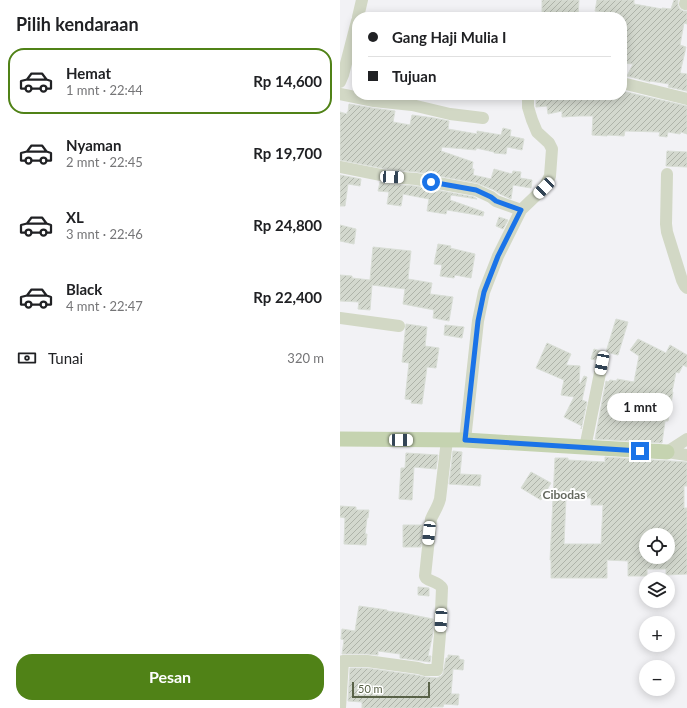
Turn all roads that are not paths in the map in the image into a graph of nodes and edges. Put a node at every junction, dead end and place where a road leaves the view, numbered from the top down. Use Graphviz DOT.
graph roads {
  1 [pos="362,0"];
  2 [pos="359,12"];
  3 [pos="352,40"];
  4 [pos="340,82"];
  5 [pos="627,84"];
  6 [pos="340,94"];
  7 [pos="352,96"];
  8 [pos="687,99"];
  9 [pos="369,100"];
  10 [pos="528,100"];
  11 [pos="483,118"];
  12 [pos="340,167"];
  13 [pos="666,174"];
  14 [pos="521,210"];
  15 [pos="687,288"];
  16 [pos="340,318"];
  17 [pos="399,326"];
  18 [pos="602,363"];
  19 [pos="340,439"];
  20 [pos="687,439"];
  21 [pos="447,440"];
  22 [pos="465,440"];
  23 [pos="585,448"];
  24 [pos="667,452"];
  25 [pos="687,455"];
  26 [pos="340,708"];
  1 -- 2 [label="street"];
  3 -- 4 [label="street"];
  5 -- 8 [label="street"];
  6 -- 7 [label="street"];
  9 -- 11 [label="street"];
  10 -- 14 [label="street"];
  12 -- 14 [label="street"];
  13 -- 15 [label="street"];
  14 -- 22 [label="street"];
  16 -- 17 [label="street"];
  18 -- 23 [label="street"];
  19 -- 21 [label="main road"];
  20 -- 24 [label="street"];
  21 -- 22 [label="main road"];
  21 -- 26 [label="street"];
  22 -- 23 [label="main road"];
  23 -- 24 [label="main road"];
  24 -- 25 [label="street"];
}
